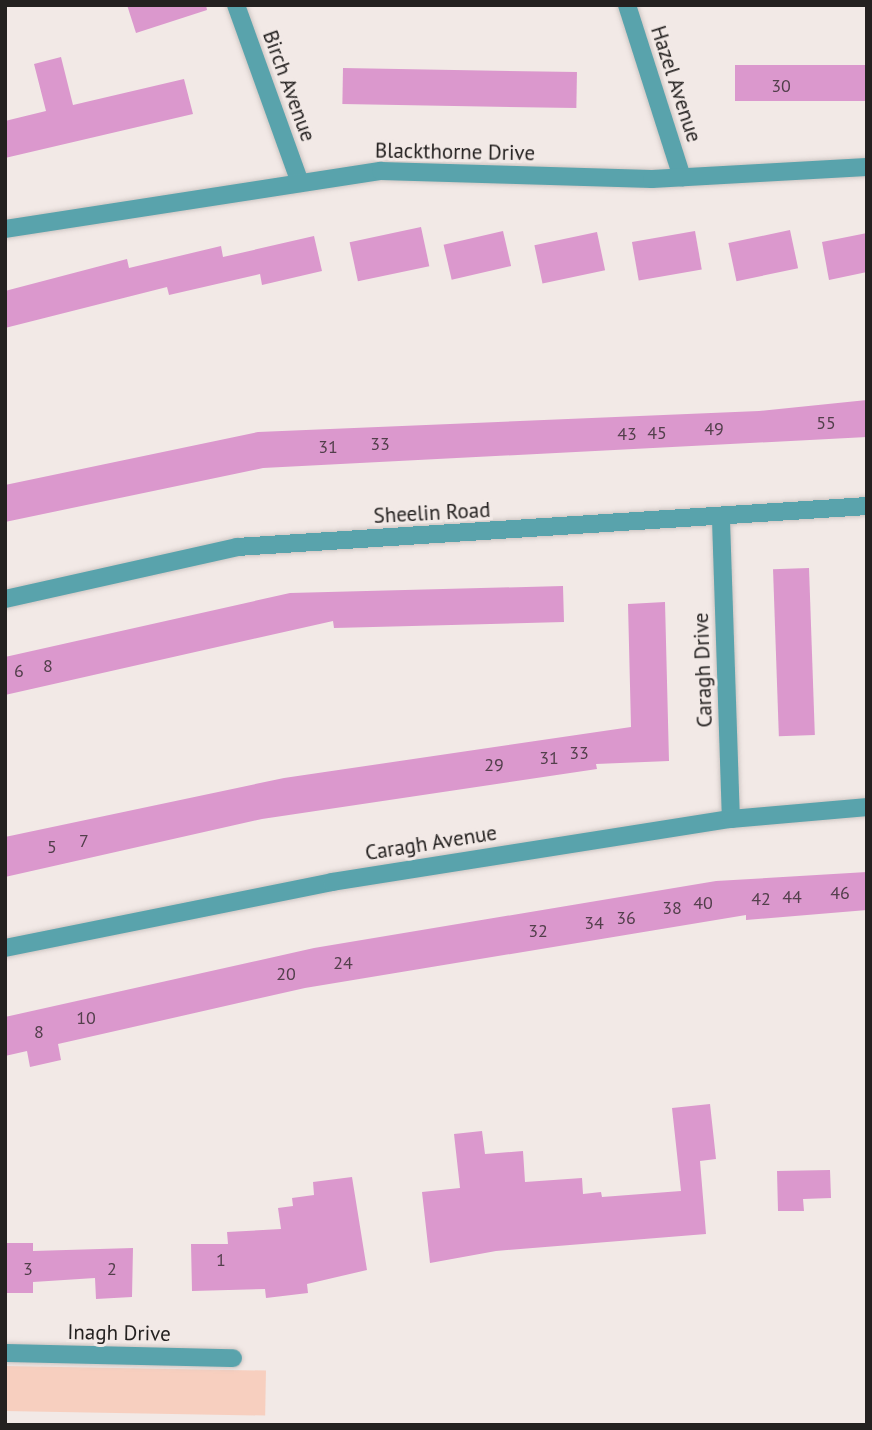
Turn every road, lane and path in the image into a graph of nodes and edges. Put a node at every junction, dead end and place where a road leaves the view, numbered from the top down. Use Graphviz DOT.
graph roads {
  1 [pos="236,5"];
  2 [pos="627,5"];
  3 [pos="867,167"];
  4 [pos="681,177"];
  5 [pos="300,183"];
  6 [pos="5,229"];
  7 [pos="867,506"];
  8 [pos="721,520"];
  9 [pos="5,599"];
  10 [pos="867,807"];
  11 [pos="732,818"];
  12 [pos="5,948"];
  13 [pos="5,1353"];
  14 [pos="233,1358"];
  1 -- 5 [label="street, Birch Avenue"];
  2 -- 4 [label="street, Hazel Avenue"];
  3 -- 4 [label="street, Blackthorne Drive"];
  4 -- 5 [label="street, Blackthorne Drive"];
  5 -- 6 [label="street, Blackthorne Drive"];
  7 -- 8 [label="street, Sheelin Road"];
  8 -- 9 [label="street, Sheelin Road"];
  8 -- 11 [label="street, Caragh Drive"];
  10 -- 11 [label="street, Caragh Avenue"];
  11 -- 12 [label="street, Caragh Avenue"];
  13 -- 14 [label="street, Inagh Drive"];
}
